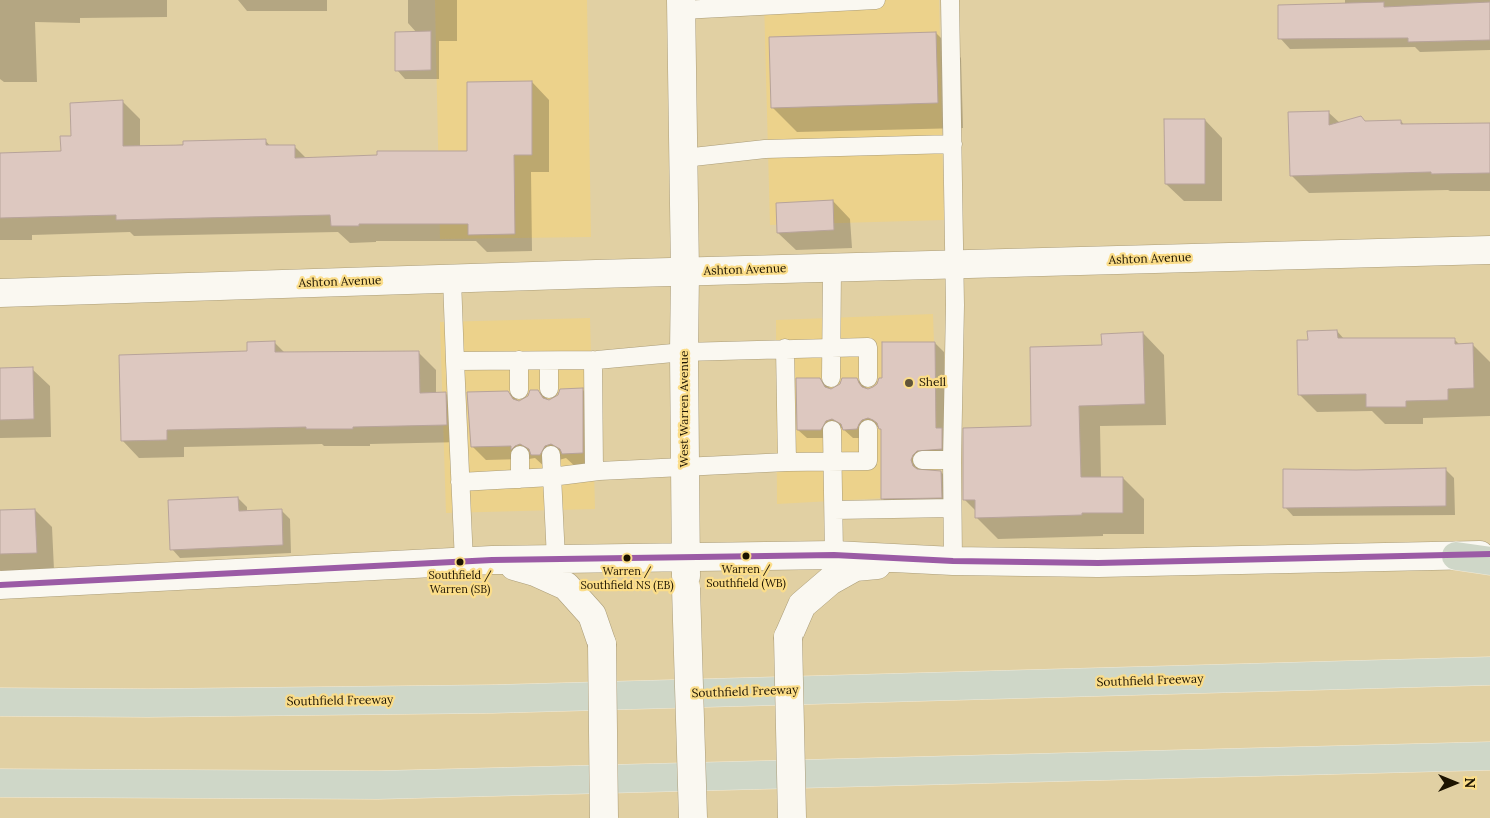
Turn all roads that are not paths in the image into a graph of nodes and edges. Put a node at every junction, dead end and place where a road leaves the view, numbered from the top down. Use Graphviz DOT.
graph roads {
  1 [pos="876,0"];
  2 [pos="950,0"];
  3 [pos="807,2"];
  4 [pos="682,5"];
  5 [pos="953,144"];
  6 [pos="684,158"];
  7 [pos="1490,250"];
  8 [pos="954,265"];
  9 [pos="832,268"];
  10 [pos="685,272"];
  11 [pos="452,279"];
  12 [pos="0,292"];
  13 [pos="832,346"];
  14 [pos="785,348"];
  15 [pos="684,352"];
  16 [pos="519,360"];
  17 [pos="593,360"];
  18 [pos="455,361"];
  19 [pos="549,361"];
  20 [pos="832,378"];
  21 [pos="868,378"];
  22 [pos="549,389"];
  23 [pos="519,390"];
  24 [pos="868,429"];
  25 [pos="832,430"];
  26 [pos="551,454"];
  27 [pos="520,456"];
  28 [pos="922,460"];
  29 [pos="952,460"];
  30 [pos="833,461"];
  31 [pos="787,462"];
  32 [pos="685,466"];
  33 [pos="594,471"];
  34 [pos="551,477"];
  35 [pos="520,479"];
  36 [pos="460,482"];
  37 [pos="952,508"];
  38 [pos="834,510"];
  39 [pos="1490,554"];
  40 [pos="834,555"];
  41 [pos="1456,556"];
  42 [pos="685,557"];
  43 [pos="556,559"];
  44 [pos="921,559"];
  45 [pos="492,560"];
  46 [pos="953,561"];
  47 [pos="1490,561"];
  48 [pos="464,562"];
  49 [pos="0,585"];
  50 [pos="1490,671"];
  51 [pos="0,702"];
  52 [pos="1490,756"];
  53 [pos="0,783"];
  54 [pos="604,818"];
  55 [pos="693,818"];
  56 [pos="792,818"];
  1 -- 3 [label="lane"];
  2 -- 5 [label="lane"];
  3 -- 4 [label="lane"];
  4 -- 6 [label="main road, West Warren Avenue"];
  5 -- 6 [label="lane"];
  5 -- 8 [label="lane"];
  6 -- 10 [label="main road, West Warren Avenue"];
  7 -- 8 [label="main road, Ashton Avenue"];
  8 -- 9 [label="main road, Ashton Avenue"];
  8 -- 29 [label="lane"];
  9 -- 10 [label="main road, Ashton Avenue"];
  9 -- 13 [label="lane"];
  10 -- 11 [label="main road, Ashton Avenue"];
  10 -- 15 [label="main road, West Warren Avenue"];
  11 -- 12 [label="main road, Ashton Avenue"];
  11 -- 18 [label="lane"];
  13 -- 14 [label="lane"];
  13 -- 20 [label="lane"];
  13 -- 21 [label="lane"];
  14 -- 15 [label="lane"];
  14 -- 31 [label="lane"];
  15 -- 17 [label="lane"];
  15 -- 32 [label="main road, West Warren Avenue"];
  16 -- 18 [label="lane"];
  16 -- 19 [label="lane"];
  16 -- 23 [label="lane"];
  17 -- 19 [label="lane"];
  17 -- 33 [label="lane"];
  18 -- 36 [label="lane"];
  19 -- 22 [label="lane"];
  24 -- 30 [label="lane"];
  25 -- 30 [label="lane"];
  26 -- 34 [label="lane"];
  27 -- 35 [label="lane"];
  28 -- 29 [label="lane"];
  29 -- 37 [label="lane"];
  30 -- 31 [label="lane"];
  30 -- 38 [label="lane"];
  31 -- 32 [label="lane"];
  32 -- 33 [label="lane"];
  32 -- 42 [label="main road, West Warren Avenue"];
  33 -- 34 [label="lane"];
  34 -- 35 [label="lane"];
  34 -- 43 [label="lane"];
  35 -- 36 [label="lane"];
  36 -- 48 [label="lane"];
  37 -- 38 [label="lane"];
  37 -- 46 [label="lane"];
  38 -- 40 [label="lane"];
  39 -- 41 [label="main road"];
  40 -- 42 [label="main road"];
  40 -- 44 [label="main road"];
  41 -- 46 [label="main road"];
  41 -- 47 [label="highway"];
  42 -- 43 [label="main road"];
  42 -- 55 [label="main road, West Warren Avenue, bridge"];
  43 -- 45 [label="main road"];
  44 -- 46 [label="main road"];
  44 -- 56 [label="main road, bridge"];
  45 -- 48 [label="main road"];
  45 -- 54 [label="main road, bridge"];
  48 -- 49 [label="main road"];
  50 -- 51 [label="highway, Southfield Freeway"];
  52 -- 53 [label="highway"];
}
